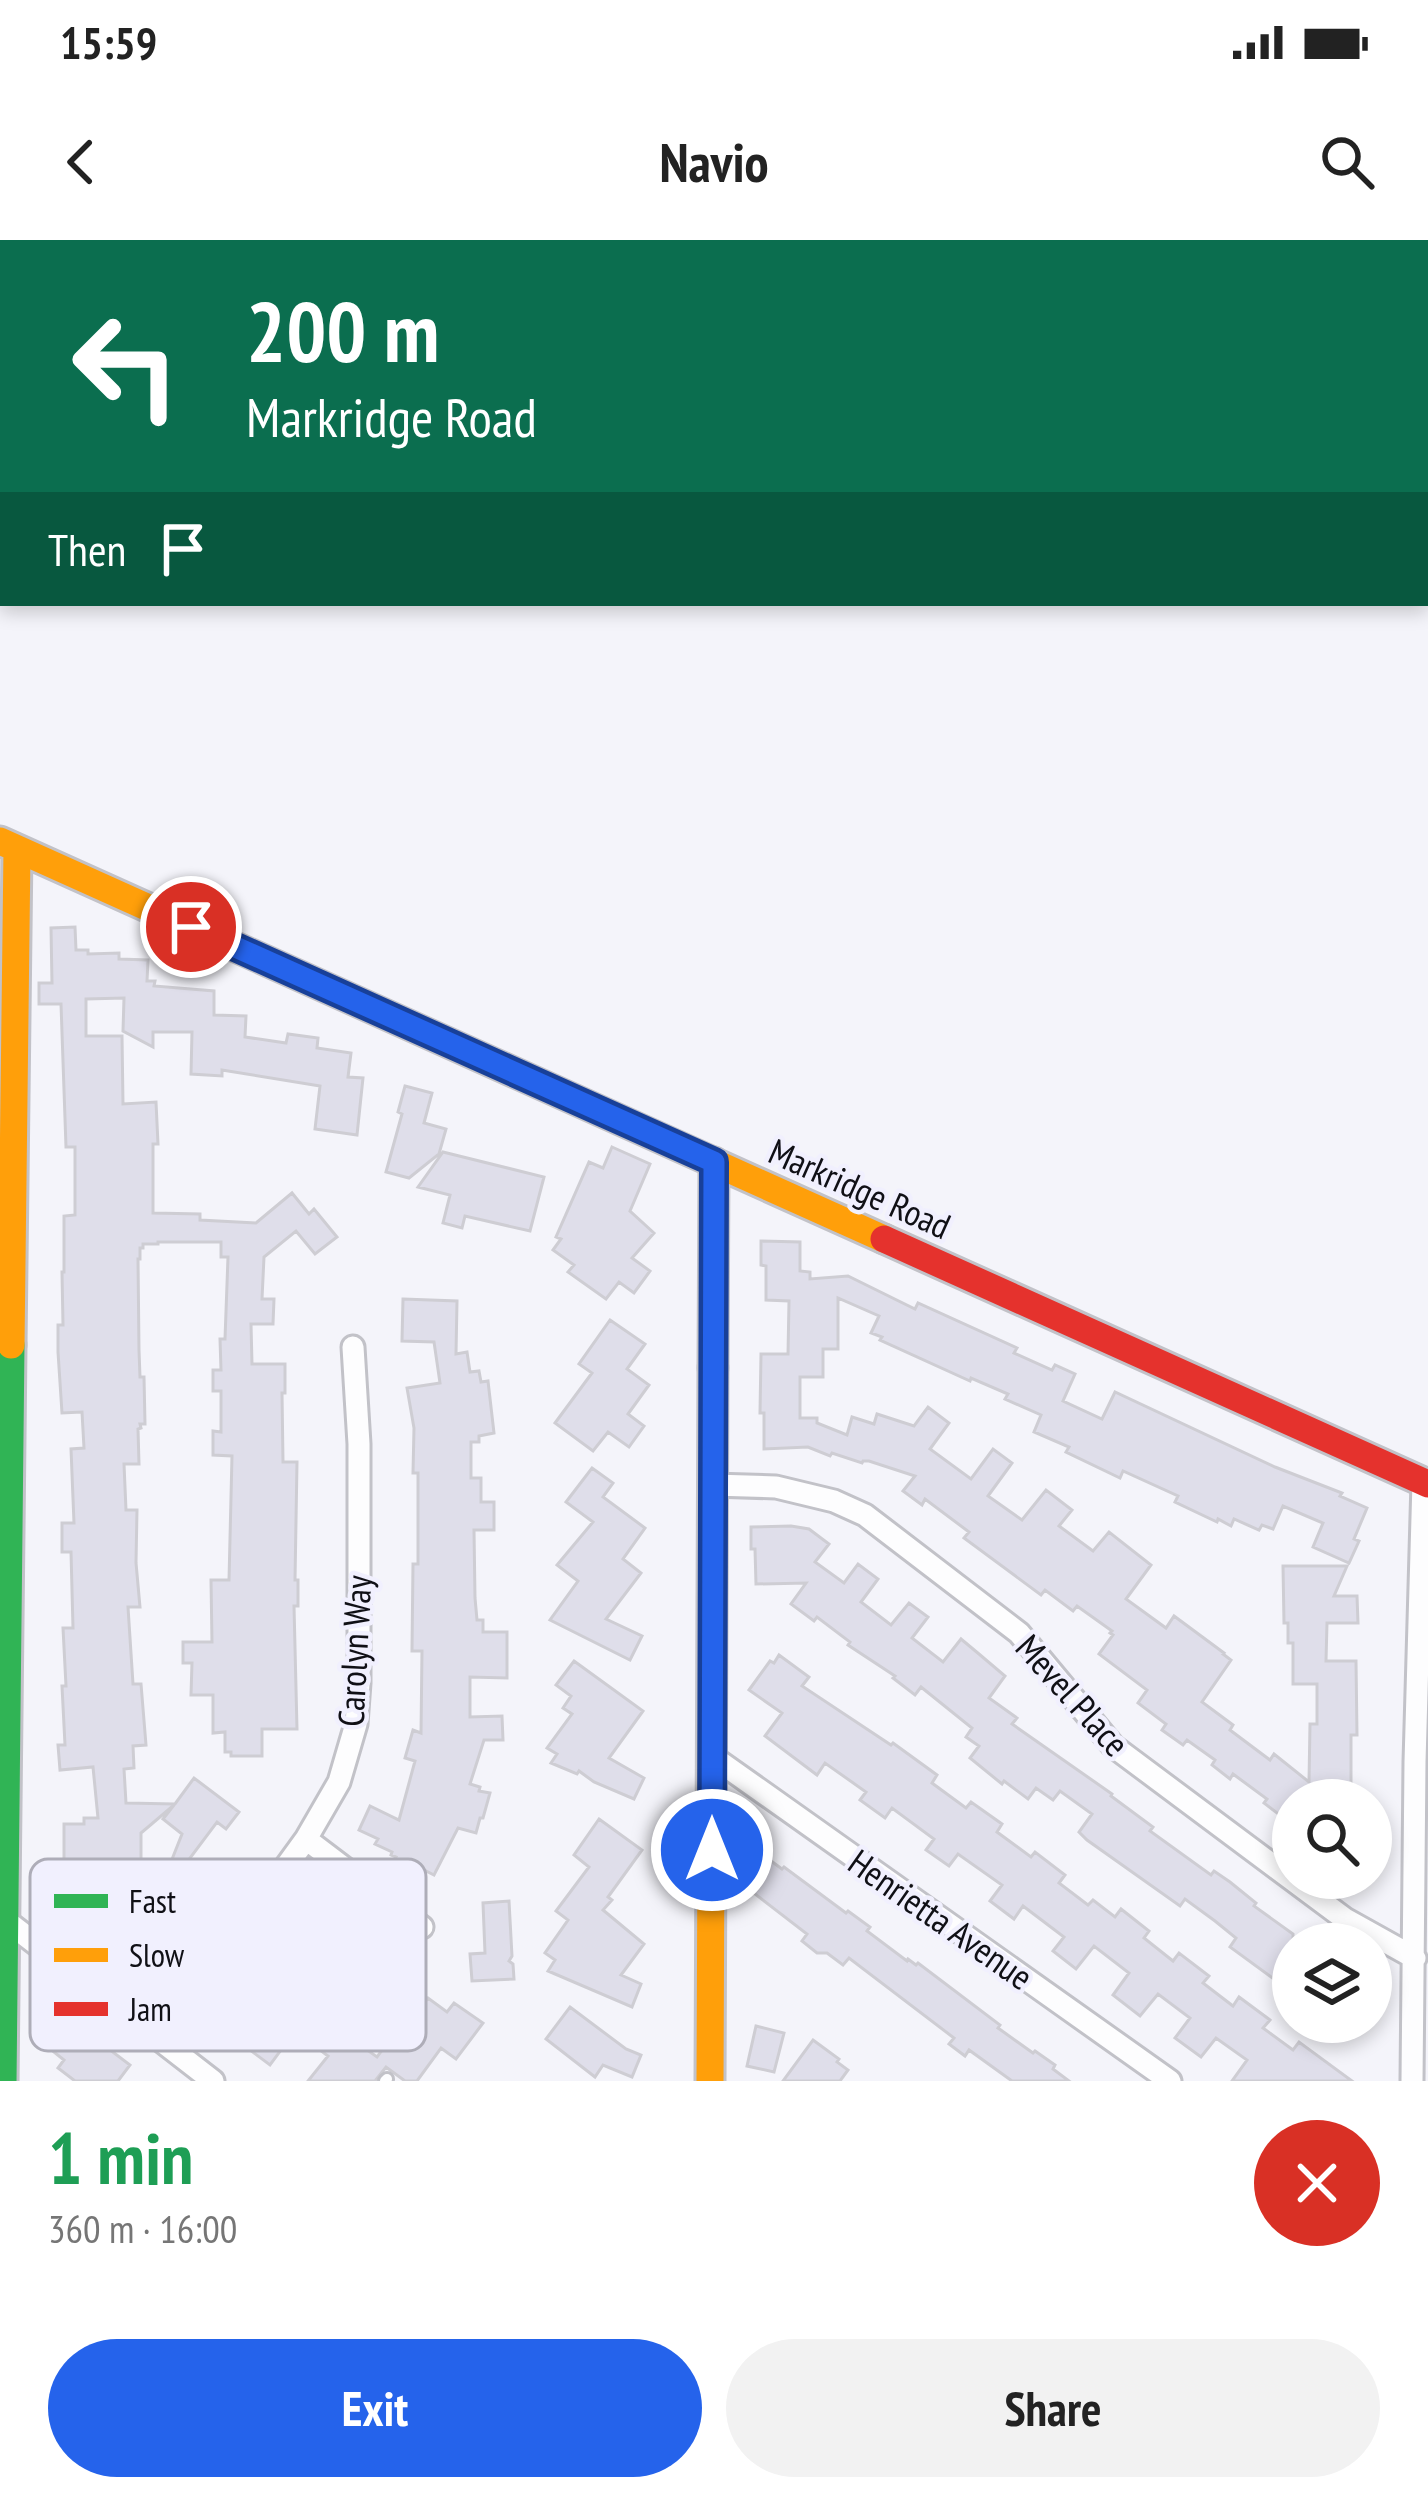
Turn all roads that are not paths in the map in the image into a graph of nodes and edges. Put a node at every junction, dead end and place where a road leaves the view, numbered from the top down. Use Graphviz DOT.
graph roads {
  1 [pos="8,845"];
  2 [pos="714,1162"];
  3 [pos="353,1347"];
  4 [pos="1425,1483"];
  5 [pos="712,1485"];
  6 [pos="712,1757"];
  7 [pos="1421,1767"];
  8 [pos="306,1839"];
  9 [pos="291,1859"];
  10 [pos="332,1859"];
  11 [pos="3,1919"];
  12 [pos="30,1940"];
  13 [pos="1414,1958"];
  14 [pos="174,2051"];
  15 [pos="3,2081"];
  16 [pos="213,2081"];
  17 [pos="710,2081"];
  18 [pos="1170,2081"];
  19 [pos="1412,2081"];
  1 -- 2 [label="street, Markridge Road"];
  1 -- 11 [label="street"];
  2 -- 4 [label="street, Markridge Road"];
  2 -- 5 [label="street"];
  3 -- 8 [label="street, Carolyn Way"];
  4 -- 7 [label="street"];
  5 -- 6 [label="street"];
  5 -- 13 [label="street, Mevel Place"];
  6 -- 17 [label="street"];
  6 -- 18 [label="street, Henrietta Avenue"];
  7 -- 13 [label="street"];
  8 -- 9 [label="street, Carolyn Way"];
  8 -- 10 [label="street"];
  11 -- 12 [label="street"];
  11 -- 15 [label="street"];
  13 -- 19 [label="street"];
  14 -- 16 [label="street"];
}
